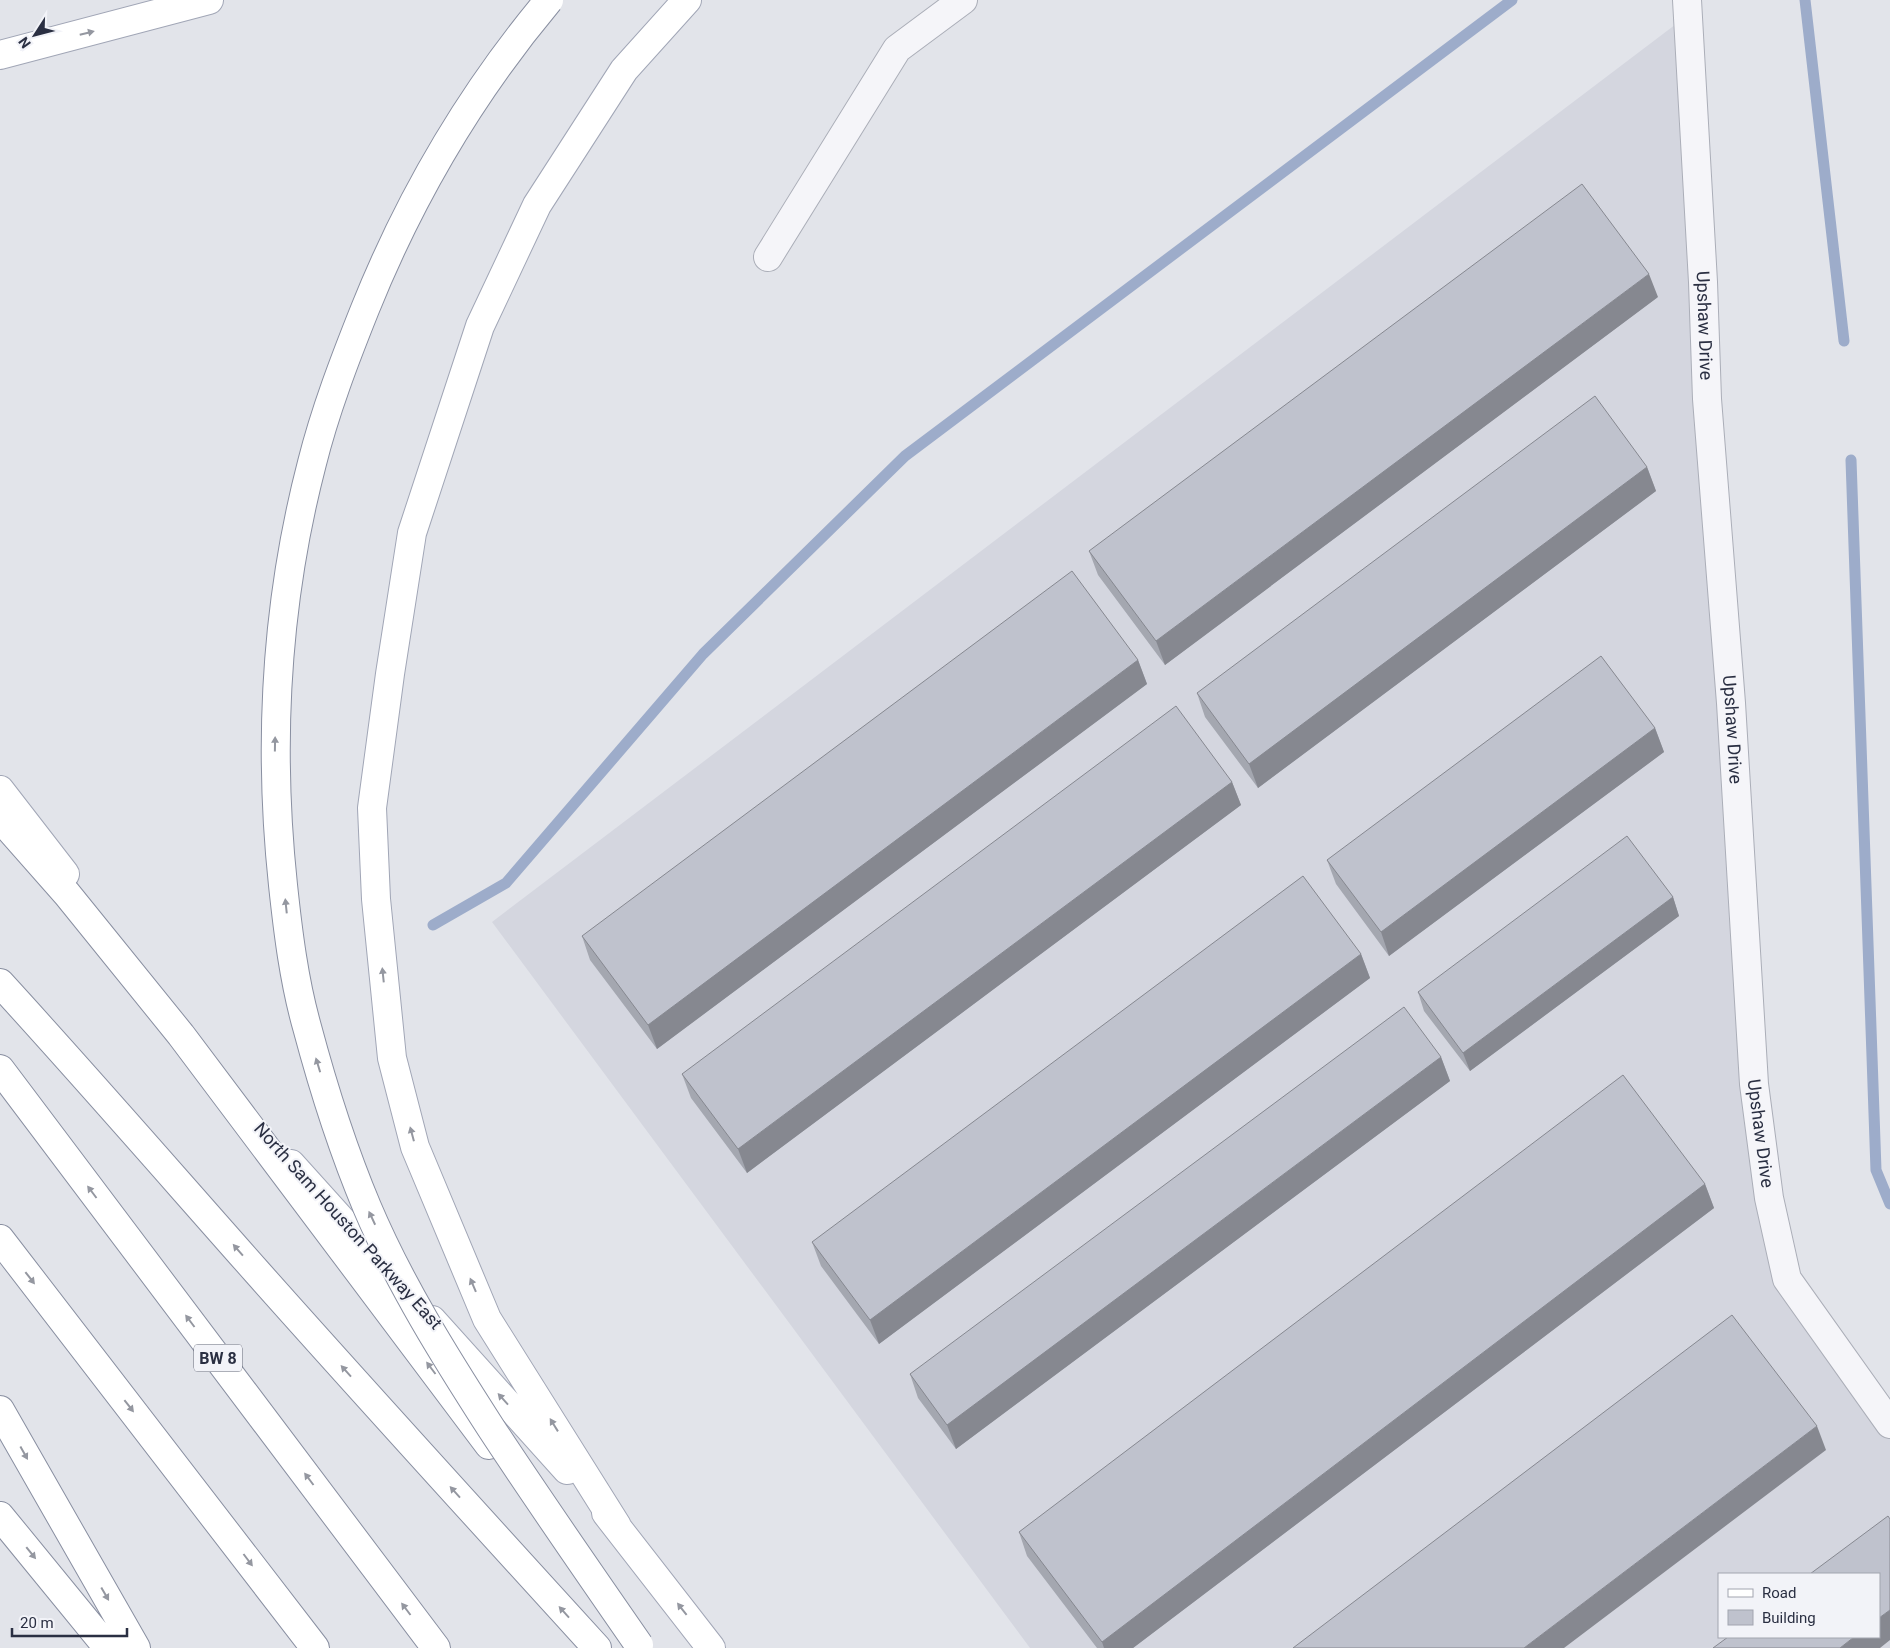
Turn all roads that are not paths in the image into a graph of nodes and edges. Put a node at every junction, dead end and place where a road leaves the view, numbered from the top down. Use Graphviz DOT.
graph roads {
  1 [pos="209,0"];
  2 [pos="549,0"];
  3 [pos="687,0"];
  4 [pos="963,0"];
  5 [pos="1687,0"];
  6 [pos="0,55"];
  7 [pos="768,257"];
  8 [pos="0,790"];
  9 [pos="0,818"];
  10 [pos="0,983"];
  11 [pos="0,1069"];
  12 [pos="0,1239"];
  13 [pos="0,1410"];
  14 [pos="1890,1424"];
  15 [pos="0,1516"];
  16 [pos="617,1526"];
  17 [pos="640,1646"];
  18 [pos="108,1648"];
  19 [pos="136,1648"];
  20 [pos="315,1648"];
  21 [pos="436,1648"];
  22 [pos="597,1648"];
  23 [pos="711,1648"];
  6 -- 1 [label="main road, one-way"];
  17 -- 2 [label="main road, one-way, bridge"];
  16 -- 3 [label="main road, one-way"];
  4 -- 7 [label="street"];
  5 -- 14 [label="street, Upshaw Drive"];
  16 -- 8 [label="main road, North Sam Houston Parkway East, one-way"];
  17 -- 9 [label="main road, one-way, bridge"];
  22 -- 10 [label="main road, one-way"];
  21 -- 11 [label="main road, BW 8, one-way"];
  12 -- 20 [label="main road, one-way"];
  13 -- 19 [label="main road, one-way"];
  15 -- 18 [label="main road, one-way"];
  23 -- 16 [label="main road, North Sam Houston Parkway East, one-way"];
}
